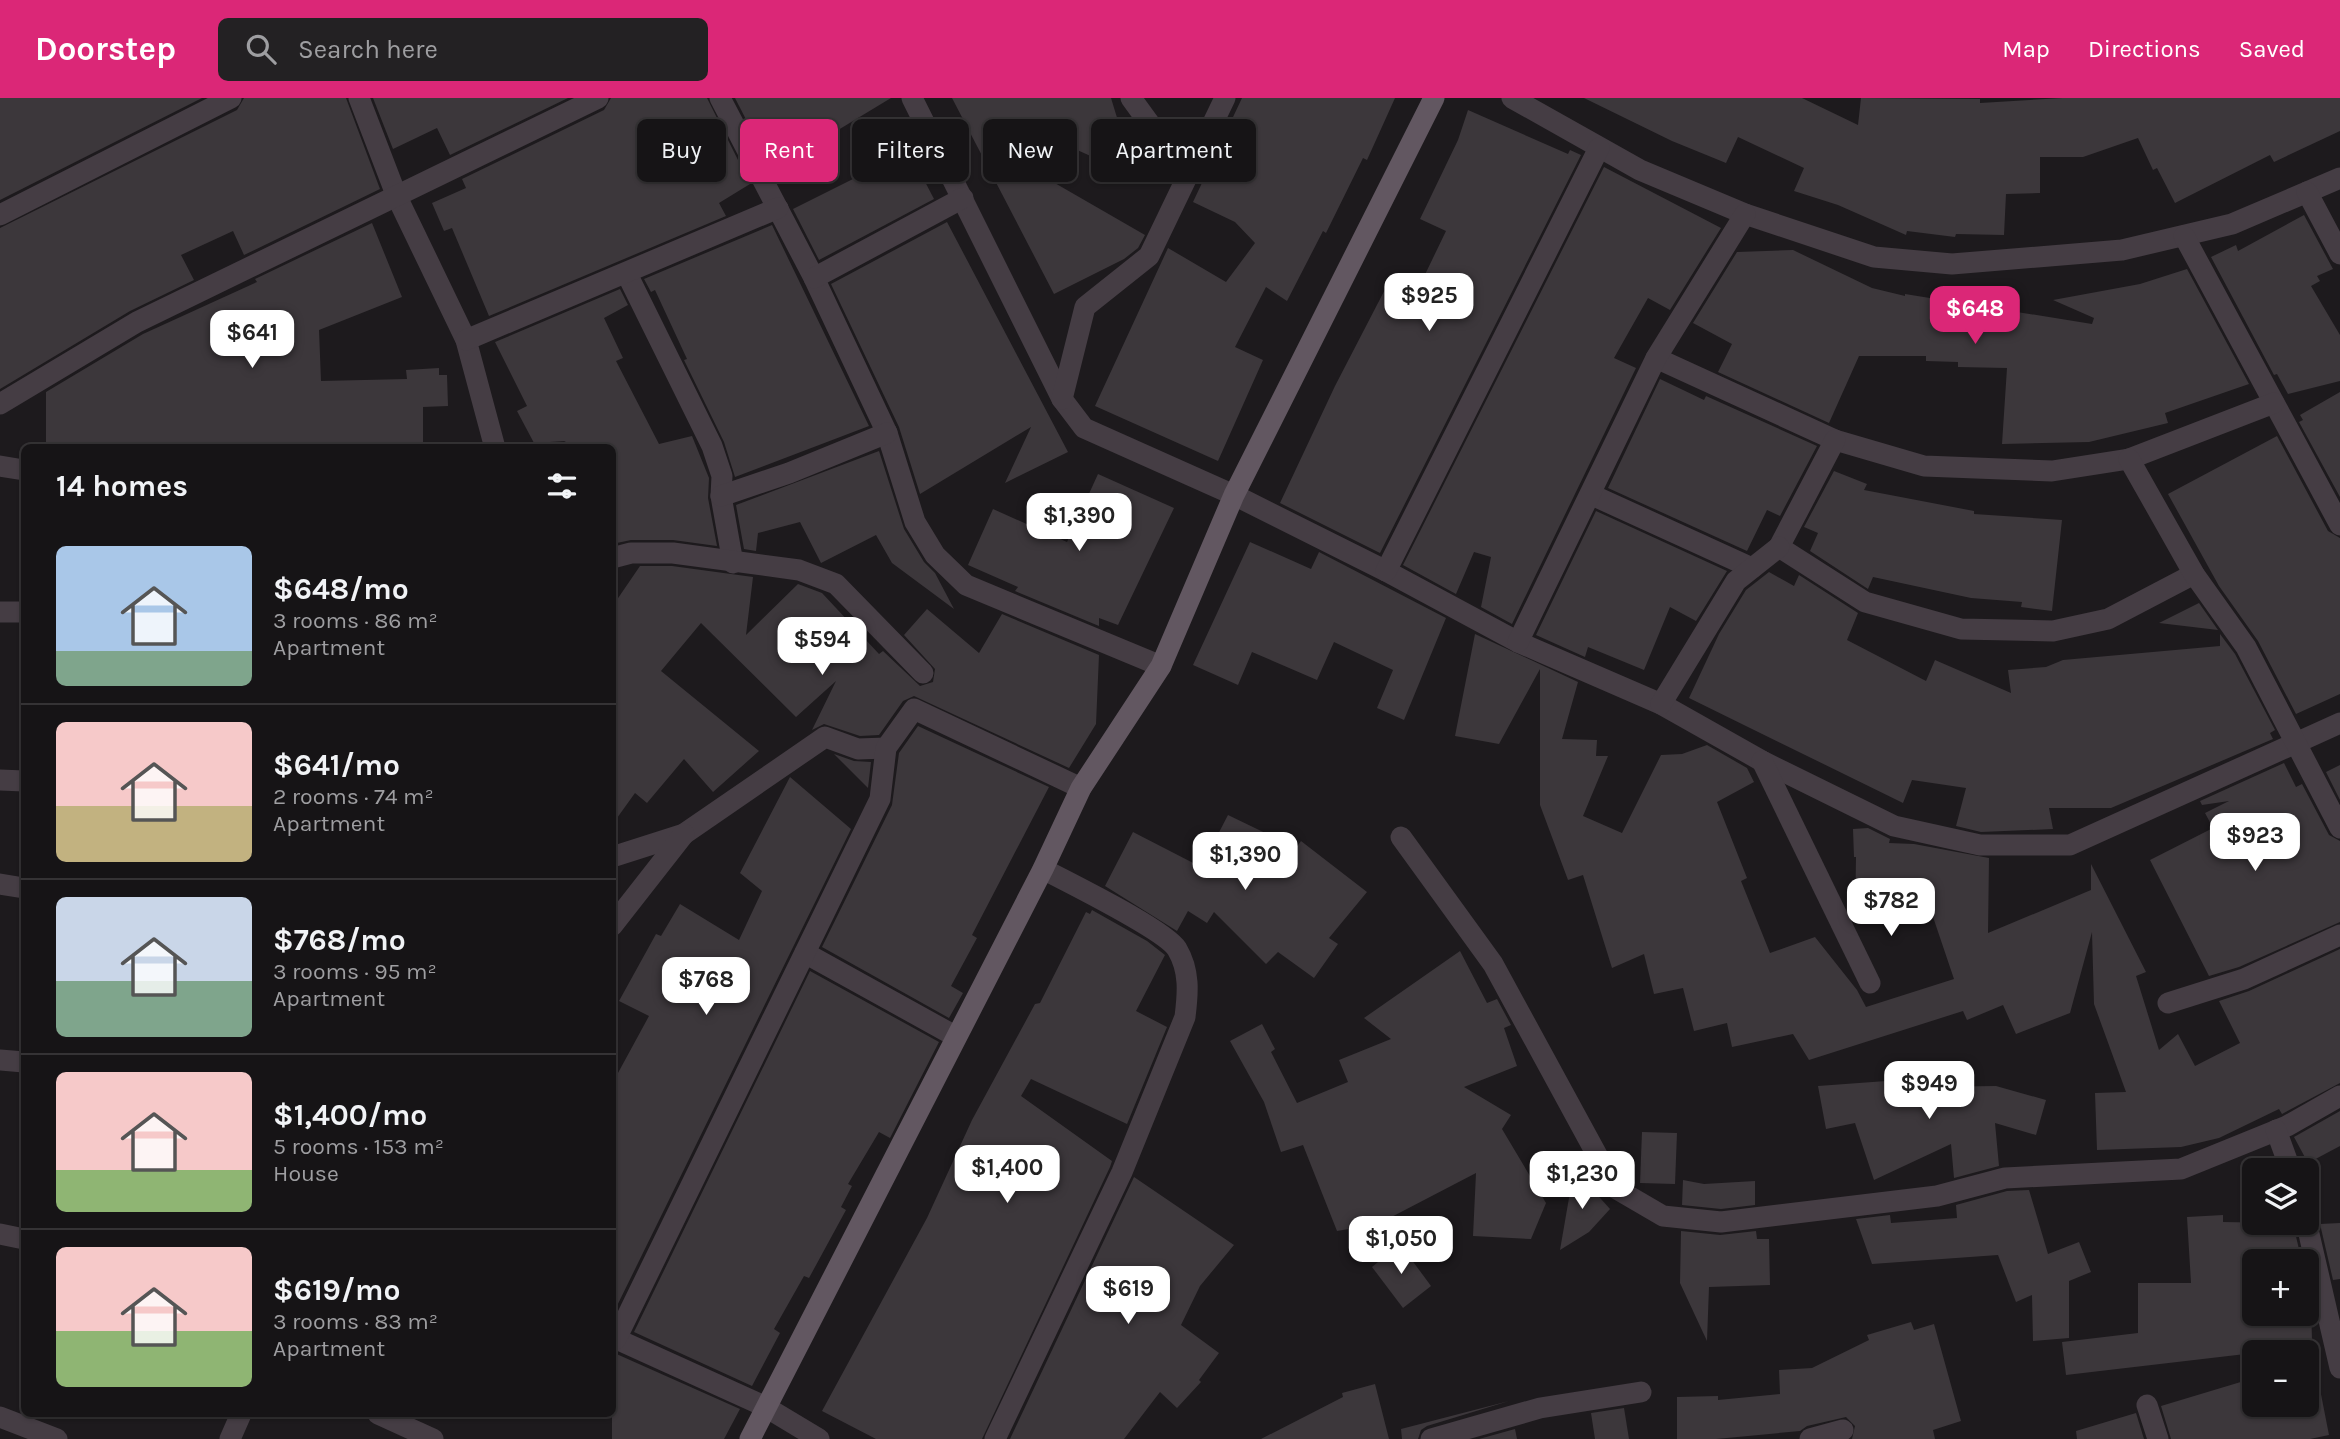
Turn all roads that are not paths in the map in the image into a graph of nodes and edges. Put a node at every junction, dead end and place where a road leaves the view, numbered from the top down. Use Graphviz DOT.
graph roads {
  1 [pos="231,98"];
  2 [pos="359,98"];
  3 [pos="598,98"];
  4 [pos="720,98"];
  5 [pos="912,98"];
  6 [pos="1131,98"];
  7 [pos="1225,98"];
  8 [pos="1434,98"];
  9 [pos="1512,98"];
  10 [pos="1146,119"];
  11 [pos="1214,119"];
  12 [pos="1599,148"];
  13 [pos="2340,178"];
  14 [pos="1185,182"];
  15 [pos="2307,192"];
  16 [pos="397,197"];
  17 [pos="963,198"];
  18 [pos="778,208"];
  19 [pos="1745,214"];
  20 [pos="0,215"];
  21 [pos="2184,236"];
  22 [pos="2340,254"];
  23 [pos="627,274"];
  24 [pos="814,278"];
  25 [pos="466,340"];
  26 [pos="1656,358"];
  27 [pos="1062,399"];
  28 [pos="2274,403"];
  29 [pos="0,404"];
  30 [pos="887,433"];
  31 [pos="1835,440"];
  32 [pos="494,444"];
  33 [pos="2129,459"];
  34 [pos="0,466"];
  35 [pos="21,470"];
  36 [pos="1234,495"];
  37 [pos="1592,495"];
  38 [pos="721,496"];
  39 [pos="2340,525"];
  40 [pos="1779,547"];
  41 [pos="616,557"];
  42 [pos="733,563"];
  43 [pos="1752,568"];
  44 [pos="1386,571"];
  45 [pos="2194,574"];
  46 [pos="0,612"];
  47 [pos="21,612"];
  48 [pos="1518,642"];
  49 [pos="1161,666"];
  50 [pos="922,673"];
  51 [pos="1661,704"];
  52 [pos="2340,723"];
  53 [pos="2296,744"];
  54 [pos="886,748"];
  55 [pos="1762,761"];
  56 [pos="0,780"];
  57 [pos="21,781"];
  58 [pos="1081,789"];
  59 [pos="2340,828"];
  60 [pos="684,834"];
  61 [pos="1401,837"];
  62 [pos="616,856"];
  63 [pos="1043,869"];
  64 [pos="0,884"];
  65 [pos="21,888"];
  66 [pos="616,921"];
  67 [pos="2340,936"];
  68 [pos="805,953"];
  69 [pos="1870,984"];
  70 [pos="2168,1003"];
  71 [pos="955,1036"];
  72 [pos="0,1060"];
  73 [pos="21,1062"];
  74 [pos="2340,1096"];
  75 [pos="2276,1130"];
  76 [pos="2286,1158"];
  77 [pos="0,1234"];
  78 [pos="2309,1235"];
  79 [pos="21,1238"];
  80 [pos="616,1334"];
  81 [pos="616,1339"];
  82 [pos="2340,1368"];
  83 [pos="1641,1392"];
  84 [pos="2147,1405"];
  85 [pos="764,1406"];
  86 [pos="0,1417"];
  87 [pos="240,1417"];
  88 [pos="385,1417"];
  89 [pos="1843,1430"];
  90 [pos="57,1439"];
  91 [pos="230,1439"];
  92 [pos="433,1439"];
  93 [pos="750,1439"];
  94 [pos="819,1439"];
  95 [pos="995,1439"];
  96 [pos="1430,1439"];
  97 [pos="1810,1439"];
  98 [pos="2158,1439"];
  1 -- 20 [label="street"];
  2 -- 16 [label="street"];
  3 -- 16 [label="street"];
  4 -- 18 [label="street"];
  5 -- 17 [label="street"];
  6 -- 10 [label="street"];
  7 -- 11 [label="street"];
  8 -- 36 [label="main road"];
  9 -- 12 [label="street"];
  12 -- 19 [label="street"];
  12 -- 44 [label="street"];
  13 -- 15 [label="street"];
  14 -- 27 [label="street"];
  15 -- 21 [label="street"];
  15 -- 22 [label="street"];
  16 -- 25 [label="street"];
  16 -- 29 [label="street"];
  17 -- 24 [label="street"];
  17 -- 27 [label="street"];
  18 -- 23 [label="street"];
  18 -- 24 [label="street"];
  19 -- 21 [label="street"];
  19 -- 26 [label="street"];
  21 -- 28 [label="street"];
  23 -- 25 [label="street"];
  23 -- 38 [label="street"];
  24 -- 30 [label="street"];
  25 -- 32 [label="street"];
  26 -- 31 [label="street"];
  26 -- 37 [label="street"];
  27 -- 36 [label="street"];
  28 -- 33 [label="street"];
  28 -- 39 [label="street"];
  30 -- 38 [label="street"];
  30 -- 49 [label="street"];
  31 -- 33 [label="street"];
  31 -- 40 [label="street"];
  33 -- 45 [label="street"];
  34 -- 35 [label="street"];
  36 -- 44 [label="street"];
  36 -- 49 [label="main road"];
  37 -- 43 [label="street"];
  37 -- 48 [label="street"];
  38 -- 42 [label="street"];
  40 -- 43 [label="street"];
  40 -- 45 [label="street"];
  41 -- 42 [label="street"];
  42 -- 50 [label="street"];
  43 -- 51 [label="street"];
  44 -- 48 [label="street"];
  45 -- 53 [label="street"];
  46 -- 47 [label="street"];
  48 -- 51 [label="street"];
  49 -- 58 [label="main road"];
  51 -- 55 [label="street"];
  52 -- 53 [label="street"];
  53 -- 55 [label="street"];
  53 -- 59 [label="street"];
  54 -- 58 [label="street"];
  54 -- 60 [label="street"];
  54 -- 68 [label="street"];
  55 -- 69 [label="street"];
  56 -- 57 [label="street"];
  58 -- 63 [label="main road"];
  60 -- 62 [label="street"];
  60 -- 66 [label="street"];
  61 -- 75 [label="street"];
  63 -- 71 [label="main road"];
  63 -- 95 [label="street"];
  64 -- 65 [label="street"];
  67 -- 70 [label="street"];
  68 -- 71 [label="street"];
  68 -- 80 [label="street"];
  71 -- 85 [label="main road"];
  72 -- 73 [label="street"];
  74 -- 75 [label="street"];
  75 -- 76 [label="street"];
  77 -- 79 [label="street"];
  78 -- 82 [label="street"];
  81 -- 85 [label="street"];
  83 -- 96 [label="street"];
  84 -- 98 [label="street"];
  85 -- 93 [label="main road"];
  85 -- 94 [label="street"];
  86 -- 90 [label="street"];
  87 -- 91 [label="street"];
  88 -- 92 [label="street"];
  89 -- 97 [label="street"];
}
